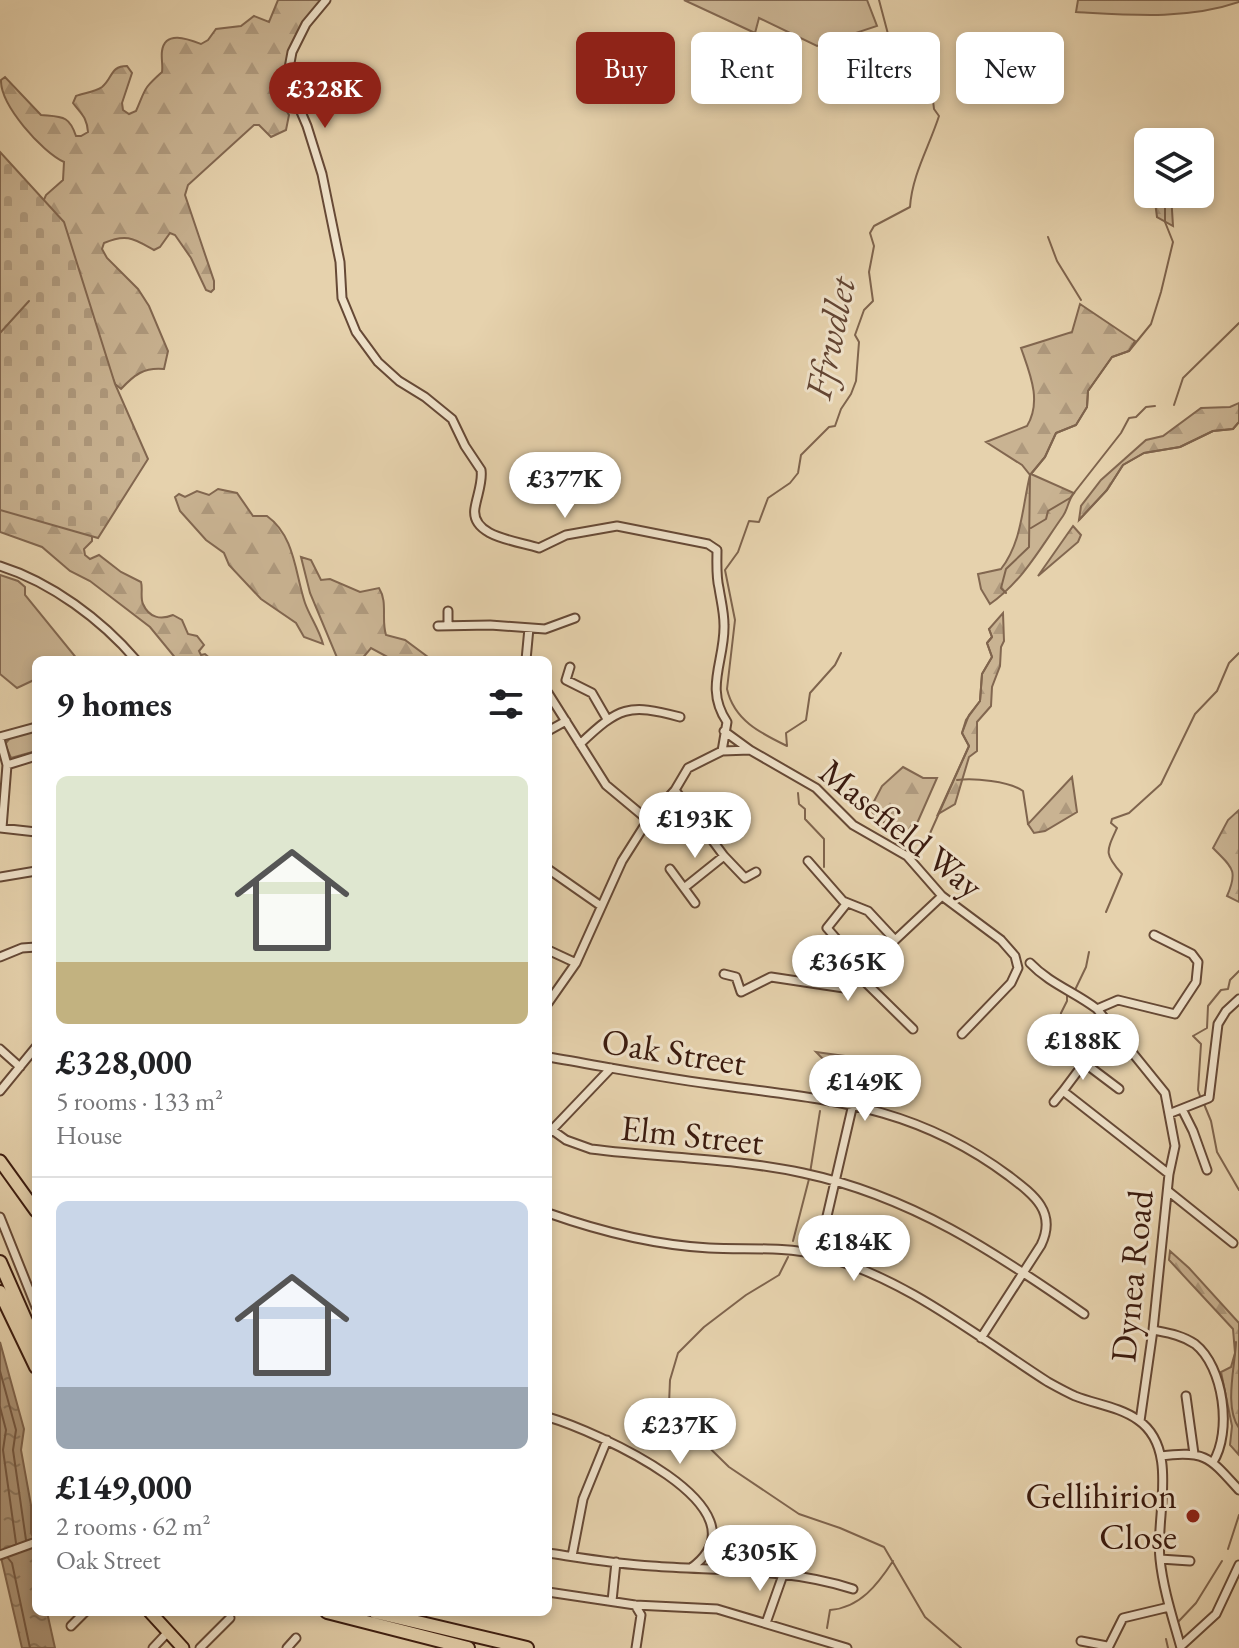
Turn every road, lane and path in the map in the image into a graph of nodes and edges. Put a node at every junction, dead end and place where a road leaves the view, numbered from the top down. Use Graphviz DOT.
graph roads {
  1 [pos="326,0"];
  2 [pos="0,566"];
  3 [pos="448,611"];
  4 [pos="575,618"];
  5 [pos="448,625"];
  6 [pos="438,626"];
  7 [pos="529,628"];
  8 [pos="132,656"];
  9 [pos="526,656"];
  10 [pos="570,667"];
  11 [pos="552,699"];
  12 [pos="677,713"];
  13 [pos="607,719"];
  14 [pos="566,721"];
  15 [pos="32,728"];
  16 [pos="552,729"];
  17 [pos="724,731"];
  18 [pos="0,738"];
  19 [pos="580,744"];
  20 [pos="750,750"];
  21 [pos="722,751"];
  22 [pos="32,757"];
  23 [pos="7,765"];
  24 [pos="675,790"];
  25 [pos="648,820"];
  26 [pos="1,828"];
  27 [pos="32,832"];
  28 [pos="724,856"];
  29 [pos="808,861"];
  30 [pos="670,869"];
  31 [pos="32,872"];
  32 [pos="552,872"];
  33 [pos="756,872"];
  34 [pos="0,877"];
  35 [pos="684,888"];
  36 [pos="942,896"];
  37 [pos="695,903"];
  38 [pos="847,903"];
  39 [pos="601,906"];
  40 [pos="1154,935"];
  41 [pos="895,940"];
  42 [pos="841,944"];
  43 [pos="32,947"];
  44 [pos="552,952"];
  45 [pos="0,957"];
  46 [pos="576,963"];
  47 [pos="1030,963"];
  48 [pos="724,974"];
  49 [pos="858,975"];
  50 [pos="552,997"];
  51 [pos="1239,999"];
  52 [pos="1097,1009"];
  53 [pos="913,1029"];
  54 [pos="962,1034"];
  55 [pos="0,1049"];
  56 [pos="1066,1049"];
  57 [pos="32,1053"];
  58 [pos="552,1058"];
  59 [pos="1084,1063"];
  60 [pos="20,1067"];
  61 [pos="611,1068"];
  62 [pos="1119,1089"];
  63 [pos="0,1091"];
  64 [pos="1063,1091"];
  65 [pos="1054,1102"];
  66 [pos="853,1104"];
  67 [pos="1182,1109"];
  68 [pos="1171,1113"];
  69 [pos="552,1130"];
  70 [pos="552,1133"];
  71 [pos="0,1161"];
  72 [pos="1207,1170"];
  73 [pos="1169,1174"];
  74 [pos="835,1181"];
  75 [pos="1168,1191"];
  76 [pos="32,1205"];
  77 [pos="552,1214"];
  78 [pos="0,1217"];
  79 [pos="1233,1243"];
  80 [pos="818,1255"];
  81 [pos="0,1262"];
  82 [pos="1023,1272"];
  83 [pos="32,1286"];
  84 [pos="0,1292"];
  85 [pos="1084,1314"];
  86 [pos="1153,1330"];
  87 [pos="32,1335"];
  88 [pos="981,1338"];
  89 [pos="32,1359"];
  90 [pos="1186,1396"];
  91 [pos="552,1419"];
  92 [pos="1140,1421"];
  93 [pos="607,1440"];
  94 [pos="1194,1454"];
  95 [pos="1161,1456"];
  96 [pos="1213,1462"];
  97 [pos="1239,1490"];
  98 [pos="761,1539"];
  99 [pos="32,1543"];
  100 [pos="552,1554"];
  101 [pos="0,1555"];
  102 [pos="572,1556"];
  103 [pos="1160,1559"];
  104 [pos="1190,1561"];
  105 [pos="616,1562"];
  106 [pos="1239,1565"];
  107 [pos="691,1568"];
  108 [pos="767,1571"];
  109 [pos="783,1575"];
  110 [pos="853,1589"];
  111 [pos="552,1593"];
  112 [pos="612,1601"];
  113 [pos="635,1605"];
  114 [pos="1169,1607"];
  115 [pos="81,1616"];
  116 [pos="154,1616"];
  117 [pos="343,1616"];
  118 [pos="392,1616"];
  119 [pos="230,1618"];
  120 [pos="766,1623"];
  121 [pos="71,1626"];
  122 [pos="168,1632"];
  123 [pos="296,1638"];
  124 [pos="1081,1641"];
  125 [pos="1108,1647"];
  126 [pos="1181,1647"];
  127 [pos="153,1648"];
  128 [pos="183,1648"];
  129 [pos="200,1648"];
  130 [pos="287,1648"];
  131 [pos="468,1648"];
  132 [pos="527,1648"];
  133 [pos="636,1648"];
  134 [pos="847,1648"];
  1 -- 17 [label="street"];
  2 -- 8 [label="street"];
  3 -- 5 [label="street"];
  4 -- 7 [label="street"];
  5 -- 6 [label="street"];
  5 -- 7 [label="street"];
  7 -- 9 [label="street"];
  10 -- 13 [label="street"];
  11 -- 14 [label="street"];
  12 -- 13 [label="street"];
  13 -- 19 [label="street"];
  14 -- 16 [label="street"];
  14 -- 19 [label="street"];
  15 -- 18 [label="street"];
  17 -- 20 [label="street, Masefield Way"];
  17 -- 21 [label="street"];
  18 -- 23 [label="street"];
  19 -- 25 [label="street"];
  20 -- 21 [label="street"];
  20 -- 36 [label="street, Masefield Way"];
  21 -- 24 [label="street"];
  22 -- 23 [label="street"];
  23 -- 26 [label="street"];
  24 -- 25 [label="street"];
  24 -- 28 [label="street"];
  25 -- 39 [label="street"];
  26 -- 27 [label="street"];
  28 -- 33 [label="street"];
  28 -- 35 [label="street"];
  29 -- 38 [label="street"];
  30 -- 35 [label="street"];
  31 -- 34 [label="street"];
  32 -- 39 [label="street"];
  35 -- 37 [label="street"];
  36 -- 41 [label="street"];
  36 -- 54 [label="street, Masefield Way"];
  38 -- 41 [label="street"];
  38 -- 42 [label="street"];
  39 -- 46 [label="street"];
  40 -- 52 [label="street"];
  41 -- 49 [label="street"];
  43 -- 45 [label="street"];
  44 -- 46 [label="street"];
  46 -- 50 [label="street"];
  47 -- 52 [label="street, Dynea Road"];
  48 -- 49 [label="street"];
  49 -- 53 [label="street"];
  51 -- 67 [label="street"];
  52 -- 68 [label="street, Dynea Road"];
  55 -- 60 [label="street"];
  56 -- 59 [label="street"];
  57 -- 60 [label="street"];
  58 -- 61 [label="street, Oak Street"];
  59 -- 62 [label="street"];
  59 -- 64 [label="street"];
  60 -- 63 [label="street"];
  61 -- 66 [label="street, Oak Street"];
  61 -- 69 [label="street"];
  64 -- 65 [label="street"];
  64 -- 73 [label="street"];
  66 -- 74 [label="street"];
  66 -- 82 [label="street, Oak Street"];
  67 -- 68 [label="street"];
  67 -- 72 [label="street"];
  68 -- 73 [label="street, Dynea Road"];
  70 -- 74 [label="street, Elm Street"];
  71 -- 76 [label="main road"];
  73 -- 75 [label="street, Dynea Road"];
  74 -- 80 [label="street"];
  74 -- 82 [label="street, Elm Street"];
  75 -- 79 [label="street"];
  75 -- 86 [label="street, Dynea Road"];
  77 -- 80 [label="street"];
  78 -- 83 [label="street"];
  80 -- 88 [label="street"];
  81 -- 87 [label="highway"];
  82 -- 85 [label="street, Elm Street"];
  82 -- 88 [label="street, Oak Street"];
  84 -- 89 [label="highway"];
  86 -- 92 [label="street, Dynea Road"];
  86 -- 96 [label="street"];
  88 -- 92 [label="street"];
  90 -- 94 [label="street"];
  91 -- 93 [label="street"];
  92 -- 95 [label="street"];
  93 -- 102 [label="street"];
  93 -- 107 [label="street"];
  94 -- 95 [label="street"];
  94 -- 96 [label="street"];
  95 -- 103 [label="street"];
  96 -- 97 [label="street"];
  98 -- 108 [label="street"];
  99 -- 101 [label="street"];
  100 -- 102 [label="street"];
  102 -- 105 [label="street"];
  103 -- 104 [label="street"];
  103 -- 114 [label="street"];
  105 -- 107 [label="street"];
  105 -- 112 [label="street"];
  106 -- 126 [label="street"];
  107 -- 108 [label="street"];
  108 -- 109 [label="street"];
  109 -- 110 [label="street"];
  109 -- 120 [label="street"];
  111 -- 112 [label="street"];
  112 -- 113 [label="street"];
  113 -- 120 [label="street"];
  113 -- 133 [label="street"];
  114 -- 125 [label="street"];
  114 -- 126 [label="street"];
  115 -- 121 [label="street"];
  116 -- 122 [label="main road"];
  117 -- 131 [label="highway"];
  118 -- 132 [label="highway"];
  119 -- 129 [label="street"];
  120 -- 134 [label="street"];
  122 -- 127 [label="street"];
  122 -- 128 [label="main road"];
  123 -- 130 [label="street"];
  124 -- 125 [label="street"];
}
